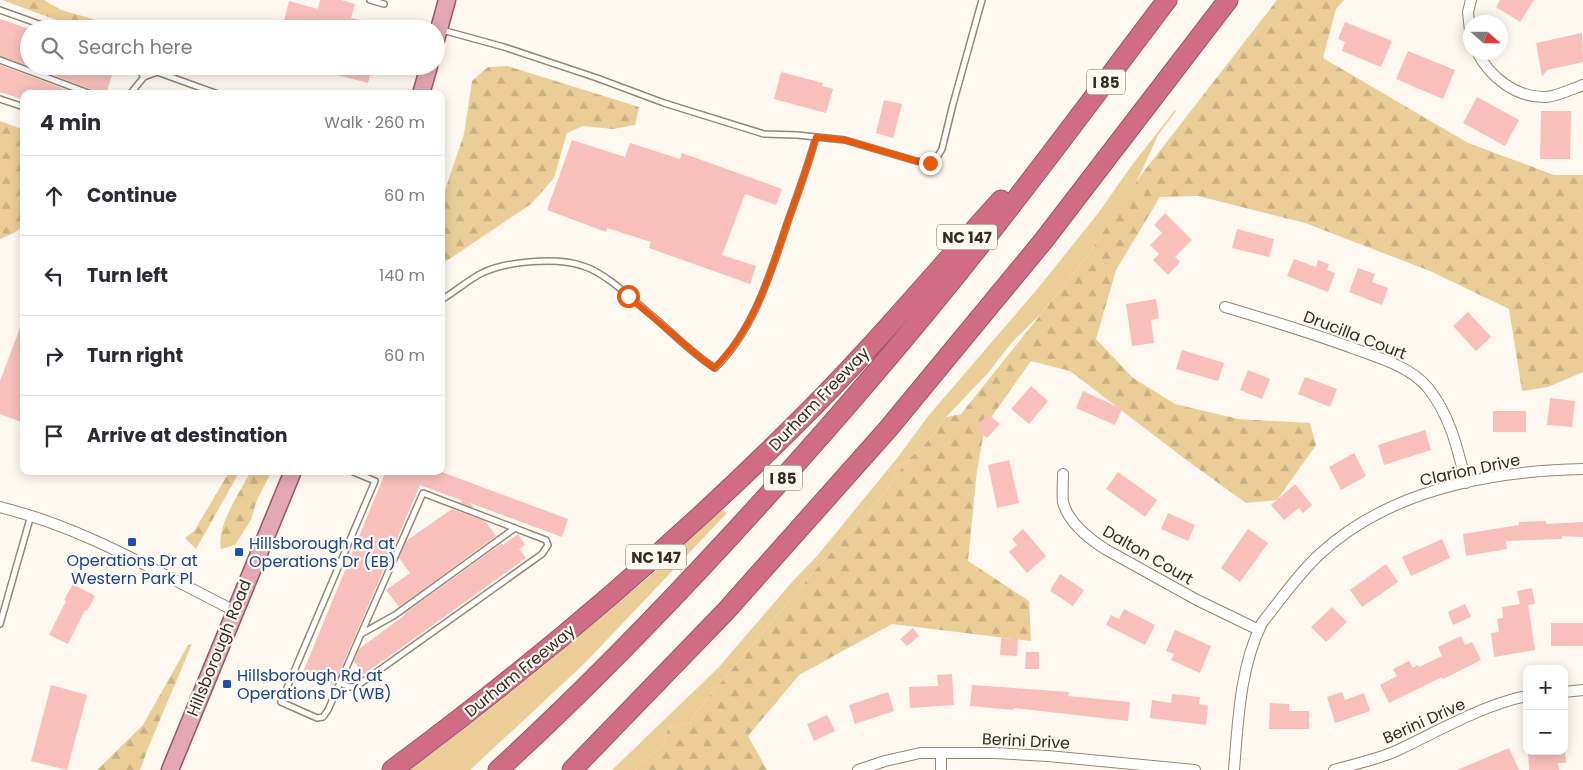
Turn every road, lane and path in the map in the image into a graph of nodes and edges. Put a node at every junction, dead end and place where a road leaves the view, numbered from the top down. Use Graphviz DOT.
graph roads {
  1 [pos="370,0"];
  2 [pos="447,0"];
  3 [pos="982,0"];
  4 [pos="1167,0"];
  5 [pos="1228,0"];
  6 [pos="1472,0"];
  7 [pos="384,4"];
  8 [pos="0,10"];
  9 [pos="1468,15"];
  10 [pos="28,20"];
  11 [pos="442,20"];
  12 [pos="445,36"];
  13 [pos="0,60"];
  14 [pos="1481,60"];
  15 [pos="20,67"];
  16 [pos="40,75"];
  17 [pos="149,75"];
  18 [pos="165,75"];
  19 [pos="426,75"];
  20 [pos="144,77"];
  21 [pos="1583,85"];
  22 [pos="80,90"];
  23 [pos="133,90"];
  24 [pos="207,90"];
  25 [pos="422,90"];
  26 [pos="0,98"];
  27 [pos="20,106"];
  28 [pos="816,137"];
  29 [pos="1044,163"];
  30 [pos="445,297"];
  31 [pos="1225,307"];
  32 [pos="1583,469"];
  33 [pos="1063,474"];
  34 [pos="290,475"];
  35 [pos="361,475"];
  36 [pos="1466,483"];
  37 [pos="0,507"];
  38 [pos="31,514"];
  39 [pos="515,528"];
  40 [pos="235,611"];
  41 [pos="0,624"];
  42 [pos="1258,630"];
  43 [pos="361,634"];
  44 [pos="340,683"];
  45 [pos="1583,690"];
  46 [pos="1568,692"];
  47 [pos="1523,697"];
  48 [pos="941,753"];
  49 [pos="170,770"];
  50 [pos="392,770"];
  51 [pos="498,770"];
  52 [pos="572,770"];
  53 [pos="858,770"];
  54 [pos="941,770"];
  55 [pos="1195,770"];
  56 [pos="1234,770"];
  57 [pos="1334,770"];
  1 -- 7 [label="lane"];
  2 -- 11 [label="main road"];
  3 -- 28 [label="lane"];
  4 -- 29 [label="highway, I 85"];
  5 -- 52 [label="highway"];
  6 -- 9 [label="street"];
  8 -- 10 [label="lane"];
  12 -- 28 [label="lane"];
  13 -- 15 [label="lane"];
  14 -- 21 [label="street"];
  16 -- 22 [label="lane"];
  17 -- 20 [label="lane"];
  18 -- 24 [label="lane"];
  19 -- 25 [label="main road"];
  20 -- 23 [label="lane"];
  26 -- 27 [label="lane"];
  28 -- 30 [label="lane"];
  29 -- 50 [label="highway, Durham Freeway / NC 147"];
  29 -- 51 [label="highway, I 85"];
  31 -- 36 [label="street, Drucilla Court"];
  32 -- 36 [label="street, Clarion Drive"];
  33 -- 42 [label="street, Dalton Court"];
  34 -- 40 [label="main road, Hillsborough Road"];
  35 -- 44 [label="lane"];
  36 -- 42 [label="street, Clarion Drive"];
  37 -- 38 [label="street"];
  38 -- 40 [label="street"];
  38 -- 41 [label="lane"];
  39 -- 43 [label="lane"];
  39 -- 43 [label="lane"];
  39 -- 44 [label="lane"];
  40 -- 49 [label="main road, Hillsborough Road"];
  42 -- 56 [label="street, Clarion Drive"];
  43 -- 44 [label="lane"];
  45 -- 46 [label="street"];
  47 -- 57 [label="street, Berini Drive"];
  48 -- 53 [label="street, Berini Drive"];
  48 -- 54 [label="street"];
  48 -- 55 [label="street, Berini Drive"];
}
